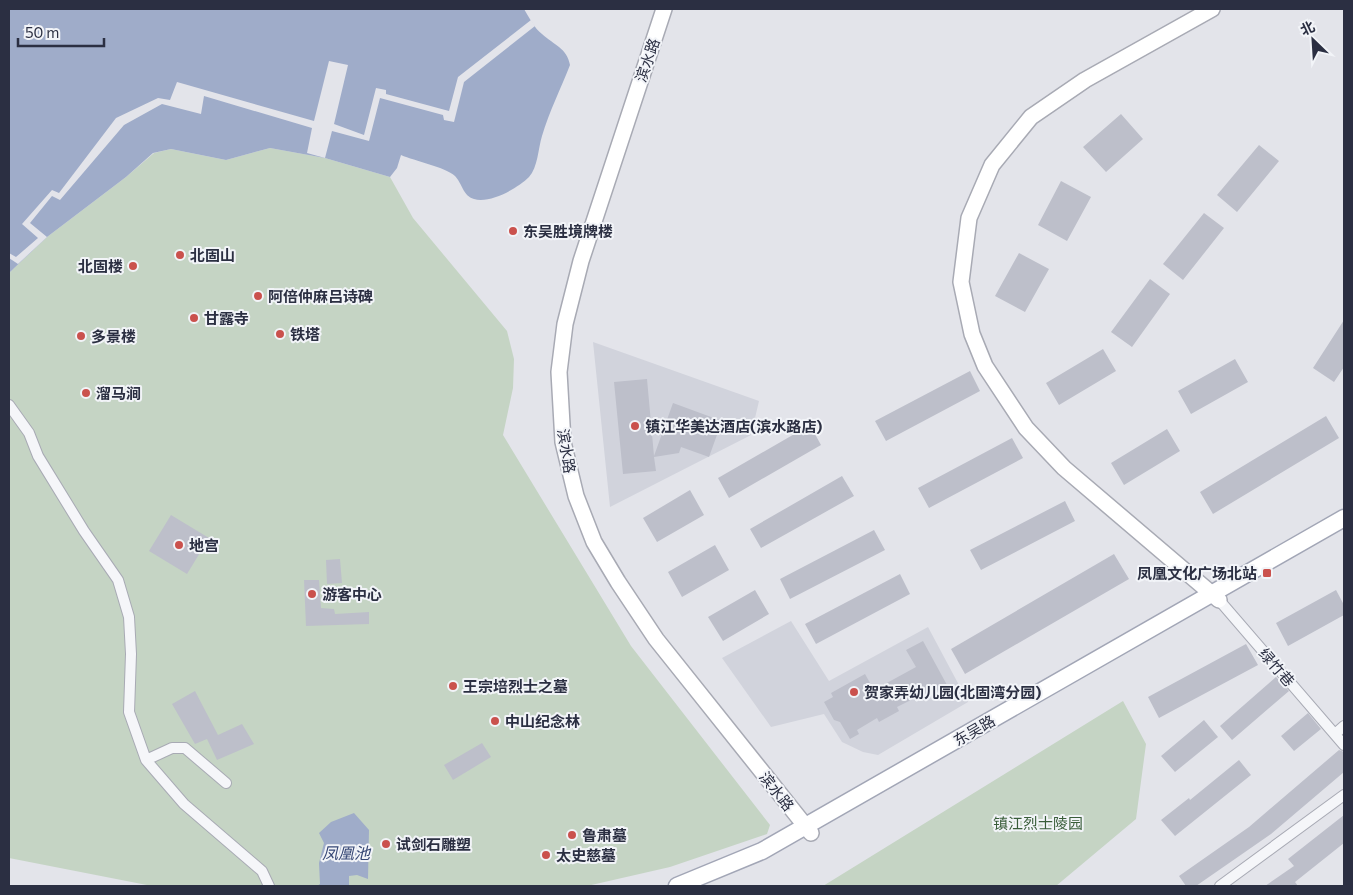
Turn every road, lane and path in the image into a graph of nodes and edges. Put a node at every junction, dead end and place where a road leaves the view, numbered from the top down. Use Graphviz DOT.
graph roads {
  1 [pos="664,9"];
  2 [pos="1212,9"];
  3 [pos="9,405"];
  4 [pos="1344,518"];
  5 [pos="1344,528"];
  6 [pos="1216,597"];
  7 [pos="1344,726"];
  8 [pos="1334,734"];
  9 [pos="1344,745"];
  10 [pos="146,760"];
  11 [pos="226,783"];
  12 [pos="1344,795"];
  13 [pos="808,830"];
  14 [pos="689,885"];
  15 [pos="269,886"];
  16 [pos="1220,886"];
  1 -- 13 [label="street, 滨水路"];
  2 -- 6 [label="street"];
  3 -- 10 [label="street"];
  4 -- 6 [label="main road, 东吴路"];
  5 -- 6 [label="main road, 东吴路"];
  6 -- 8 [label="street, 绿竹巷"];
  6 -- 13 [label="main road, 东吴路"];
  7 -- 8 [label="street"];
  8 -- 9 [label="street, 绿竹巷"];
  10 -- 11 [label="street"];
  10 -- 15 [label="street"];
  12 -- 16 [label="street"];
  13 -- 14 [label="main road, 东吴路"];
}
